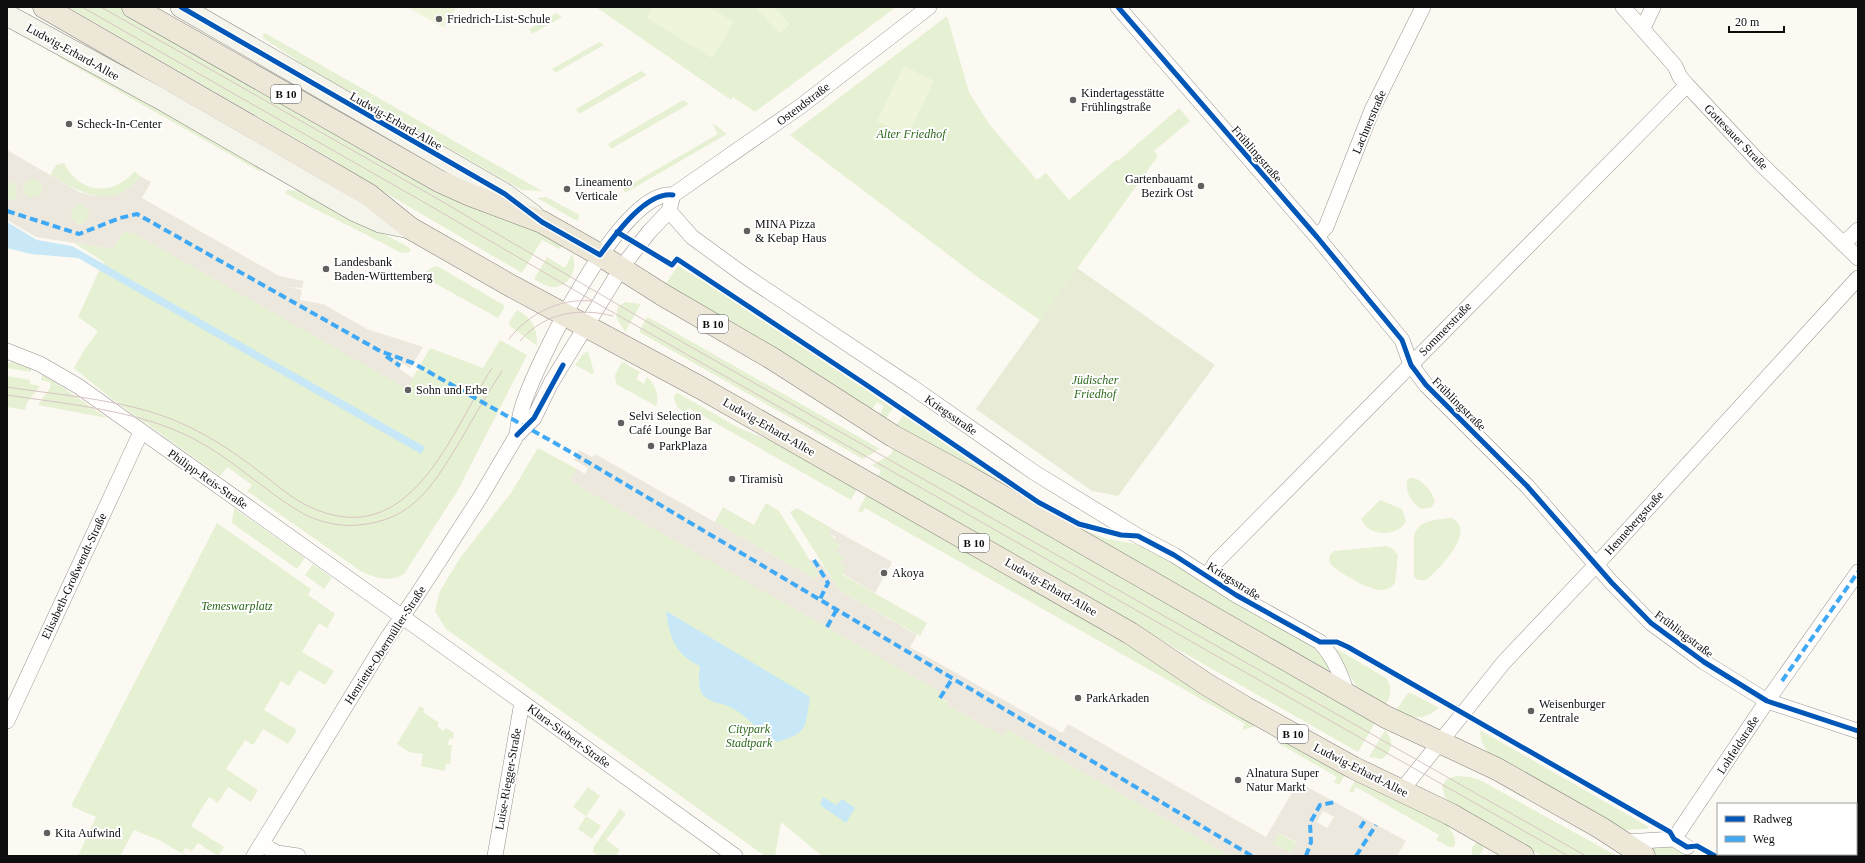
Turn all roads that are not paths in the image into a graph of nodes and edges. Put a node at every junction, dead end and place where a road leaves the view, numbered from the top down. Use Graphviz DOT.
graph roads {
  1 [pos="44,7"];
  2 [pos="132,7"];
  3 [pos="181,7"];
  4 [pos="929,7"];
  5 [pos="1118,7"];
  6 [pos="1423,7"];
  7 [pos="1623,7"];
  8 [pos="1653,7"];
  9 [pos="10,14"];
  10 [pos="1643,28"];
  11 [pos="1687,85"];
  12 [pos="673,195"];
  13 [pos="669,211"];
  14 [pos="542,222"];
  15 [pos="410,228"];
  16 [pos="1858,230"];
  17 [pos="1317,237"];
  18 [pos="1843,244"];
  19 [pos="600,255"];
  20 [pos="1858,258"];
  21 [pos="622,267"];
  22 [pos="1858,278"];
  23 [pos="566,315"];
  24 [pos="586,326"];
  25 [pos="7,351"];
  26 [pos="1410,365"];
  27 [pos="141,432"];
  28 [pos="516,436"];
  29 [pos="1596,565"];
  30 [pos="1858,572"];
  31 [pos="1207,576"];
  32 [pos="403,617"];
  33 [pos="1347,694"];
  34 [pos="1767,701"];
  35 [pos="522,702"];
  36 [pos="7,721"];
  37 [pos="1858,731"];
  38 [pos="1439,742"];
  39 [pos="1400,791"];
  40 [pos="1624,842"];
  41 [pos="257,850"];
  42 [pos="298,856"];
  43 [pos="495,856"];
  44 [pos="735,856"];
  45 [pos="1523,856"];
  46 [pos="1644,856"];
  1 -- 15 [label="main road, B 10"];
  2 -- 14 [label="main road, B 10"];
  3 -- 14 [label="main road, Ludwig-Erhard-Allee"];
  4 -- 12 [label="street, Ostendstraße"];
  5 -- 17 [label="street, Frühlingstraße"];
  6 -- 17 [label="street, Lachnerstraße"];
  7 -- 10 [label="street, Gottesauer Straße"];
  8 -- 10 [label="street"];
  9 -- 15 [label="main road, Ludwig-Erhard-Allee"];
  10 -- 11 [label="street, Gottesauer Straße"];
  11 -- 18 [label="street, Gottesauer Straße"];
  11 -- 26 [label="street, Sommerstraße"];
  12 -- 13 [label="street"];
  12 -- 19 [label="street, Ostendstraße"];
  13 -- 21 [label="street"];
  13 -- 31 [label="street, Kriegsstraße"];
  14 -- 19 [label="main road, Ludwig-Erhard-Allee / B 10"];
  15 -- 23 [label="main road, Ludwig-Erhard-Allee / B 10"];
  16 -- 18 [label="street"];
  17 -- 26 [label="street, Frühlingstraße"];
  18 -- 20 [label="street, Gottesauer Straße"];
  19 -- 21 [label="main road, Ludwig-Erhard-Allee / B 10"];
  19 -- 23 [label="street, Ostendstraße"];
  21 -- 24 [label="street"];
  21 -- 33 [label="main road, Ludwig-Erhard-Allee / B 10"];
  22 -- 29 [label="street, Hennebergstraße"];
  23 -- 24 [label="main road, Ludwig-Erhard-Allee / B 10"];
  23 -- 28 [label="street, Henriette-Obermüller-Straße"];
  24 -- 28 [label="street, Henriette-Obermüller-Straße"];
  24 -- 39 [label="main road, Ludwig-Erhard-Allee / B 10"];
  25 -- 27 [label="street, Philipp-Reis-Straße"];
  26 -- 29 [label="street, Frühlingstraße"];
  26 -- 31 [label="street, Sommerstraße"];
  27 -- 32 [label="street, Philipp-Reis-Straße"];
  27 -- 36 [label="street, Elisabeth-Großwendt-Straße"];
  28 -- 32 [label="street, Henriette-Obermüller-Straße"];
  29 -- 34 [label="street, Frühlingstraße"];
  29 -- 38 [label="street, Hennebergstraße"];
  30 -- 34 [label="street, Lohfeldstraße"];
  31 -- 33 [label="street, Kriegsstraße"];
  32 -- 35 [label="street, Klara-Siebert-Straße"];
  32 -- 41 [label="street, Henriette-Obermüller-Straße"];
  33 -- 38 [label="main road, Ludwig-Erhard-Allee / B 10"];
  34 -- 37 [label="street, Frühlingstraße"];
  34 -- 40 [label="street, Lohfeldstraße"];
  35 -- 43 [label="street, Luise-Riegger-Straße"];
  35 -- 44 [label="street, Klara-Siebert-Straße"];
  38 -- 39 [label="street, Hennebergstraße"];
  38 -- 40 [label="main road, Ludwig-Erhard-Allee / B 10"];
  39 -- 45 [label="main road, Ludwig-Erhard-Allee / B 10"];
  40 -- 46 [label="main road, Ludwig-Erhard-Allee / B 10"];
  41 -- 42 [label="street"];
}
